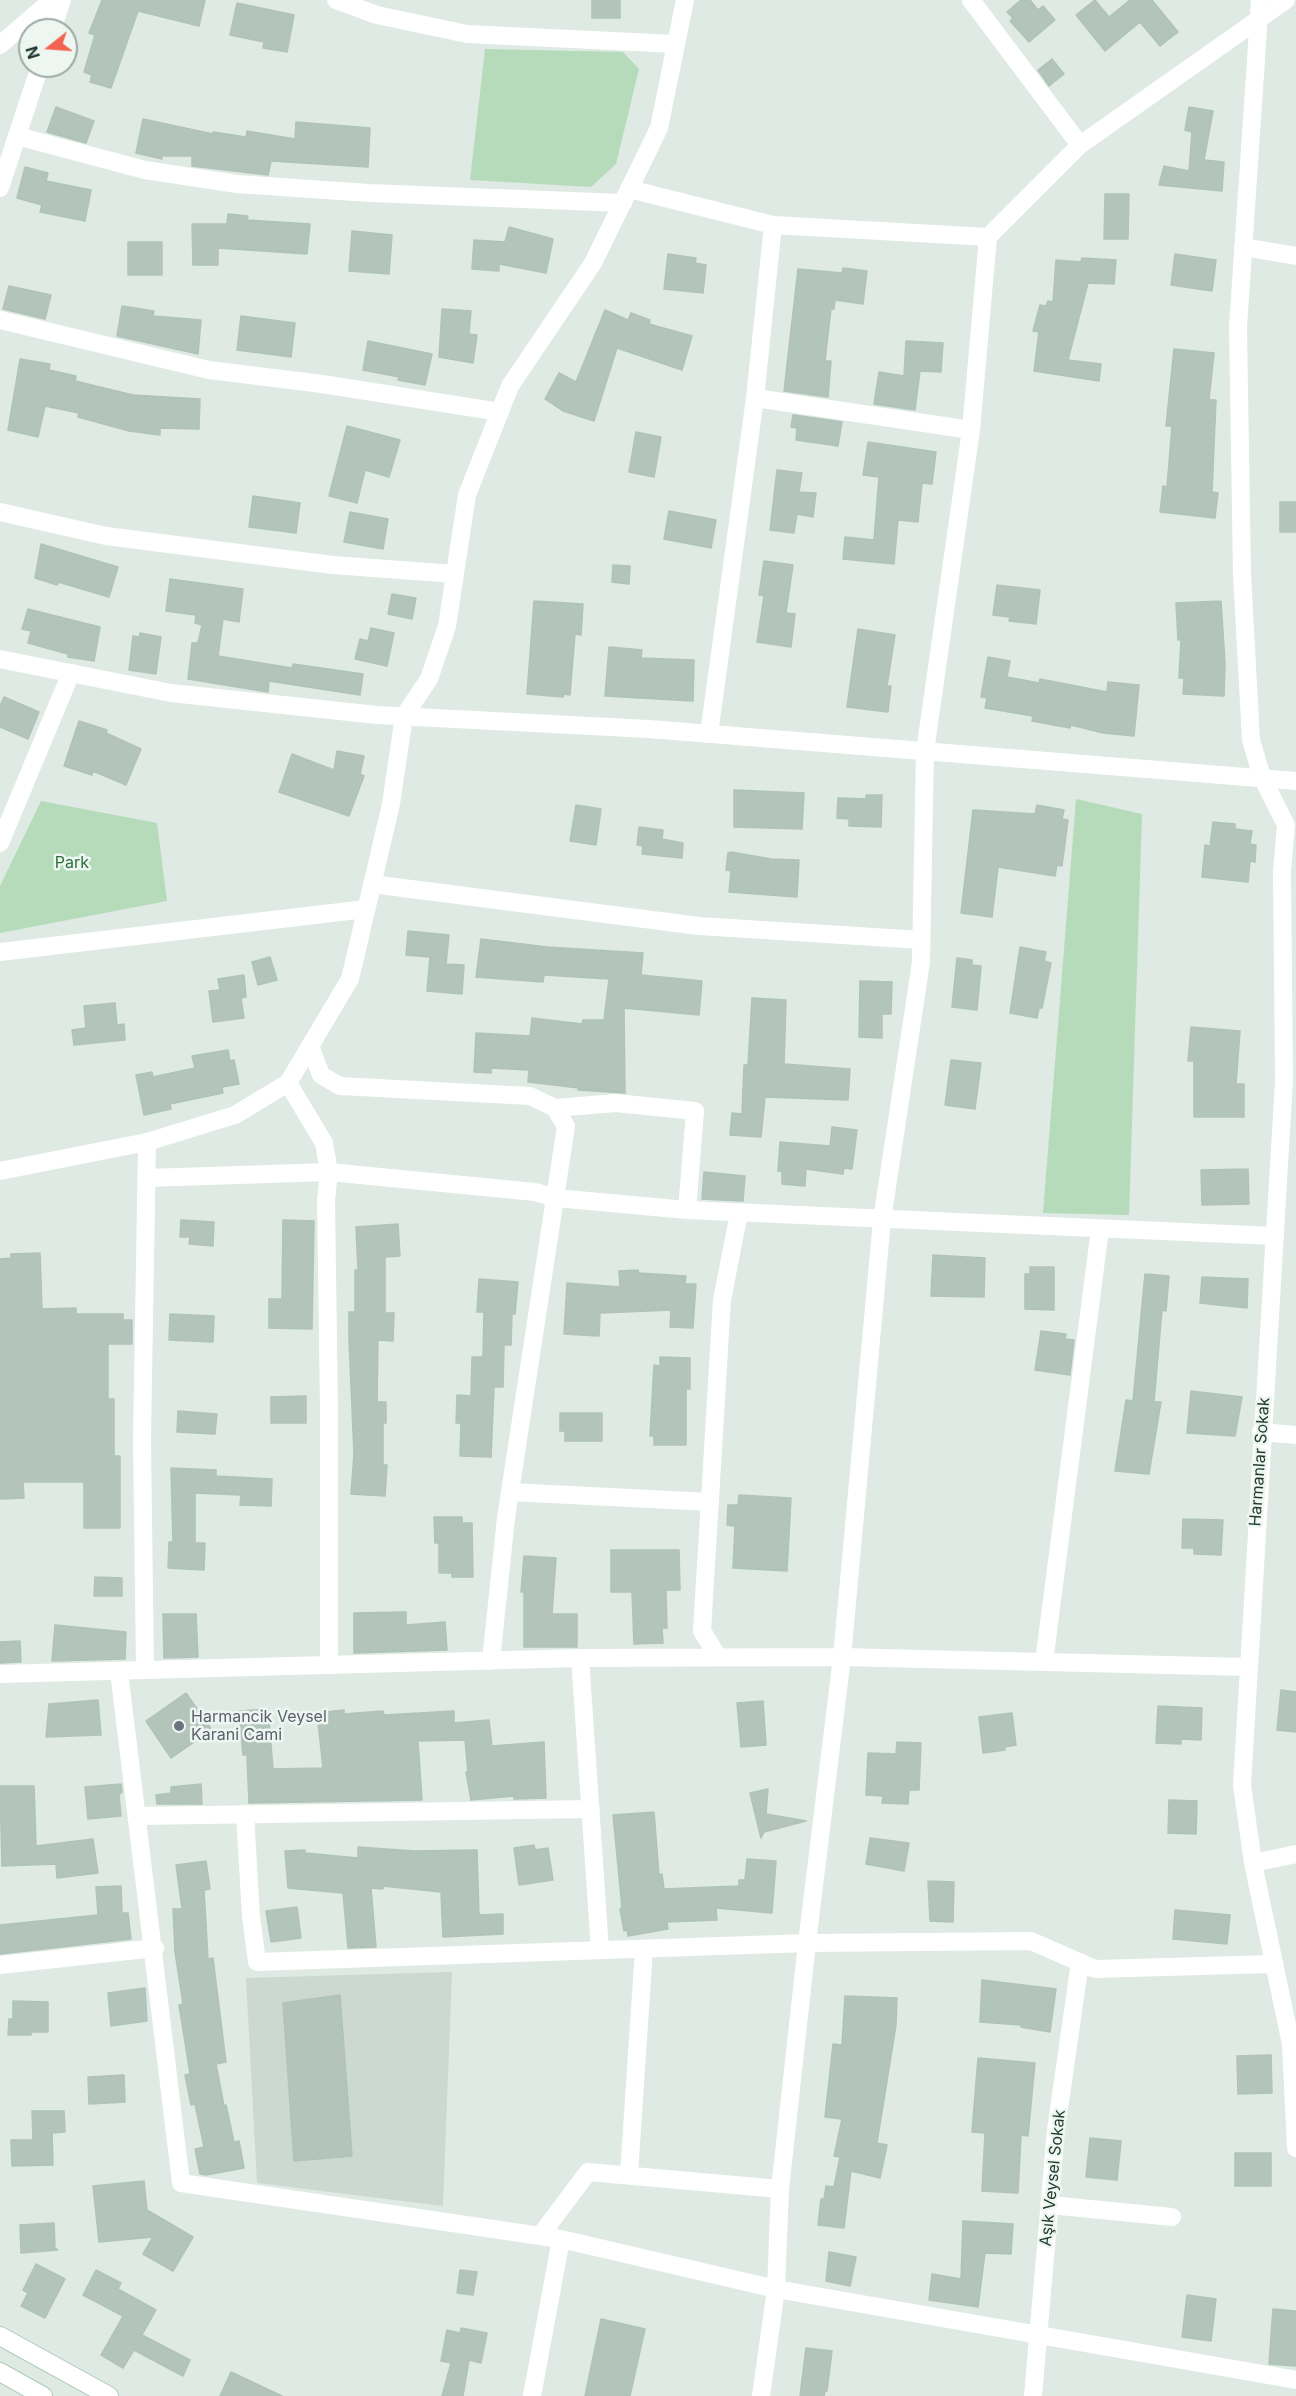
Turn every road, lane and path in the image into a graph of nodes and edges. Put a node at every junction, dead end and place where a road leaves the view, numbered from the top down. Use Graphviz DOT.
graph roads {
  1 [pos="52,0"];
  2 [pos="62,0"];
  3 [pos="336,0"];
  4 [pos="685,0"];
  5 [pos="971,0"];
  6 [pos="1260,0"];
  7 [pos="1286,0"];
  8 [pos="56,18"];
  9 [pos="1259,20"];
  10 [pos="676,44"];
  11 [pos="0,45"];
  12 [pos="36,78"];
  13 [pos="17,136"];
  14 [pos="1080,145"];
  15 [pos="0,188"];
  16 [pos="626,196"];
  17 [pos="773,225"];
  18 [pos="988,237"];
  19 [pos="1244,247"];
  20 [pos="1296,256"];
  21 [pos="0,320"];
  22 [pos="755,398"];
  23 [pos="500,412"];
  24 [pos="971,430"];
  25 [pos="0,512"];
  26 [pos="455,574"];
  27 [pos="0,658"];
  28 [pos="71,673"];
  29 [pos="404,717"];
  30 [pos="708,734"];
  31 [pos="925,751"];
  32 [pos="1262,777"];
  33 [pos="1296,781"];
  34 [pos="0,843"];
  35 [pos="372,884"];
  36 [pos="366,909"];
  37 [pos="921,940"];
  38 [pos="0,952"];
  39 [pos="1290,1043"];
  40 [pos="310,1046"];
  41 [pos="288,1083"];
  42 [pos="555,1108"];
  43 [pos="147,1142"];
  44 [pos="0,1171"];
  45 [pos="329,1172"];
  46 [pos="147,1178"];
  47 [pos="556,1198"];
  48 [pos="687,1210"];
  49 [pos="739,1213"];
  50 [pos="882,1220"];
  51 [pos="1100,1229"];
  52 [pos="1275,1236"];
  53 [pos="1262,1432"];
  54 [pos="1296,1435"];
  55 [pos="510,1492"];
  56 [pos="710,1502"];
  57 [pos="718,1657"];
  58 [pos="842,1657"];
  59 [pos="580,1658"];
  60 [pos="491,1661"];
  61 [pos="1044,1662"];
  62 [pos="329,1665"];
  63 [pos="1248,1667"];
  64 [pos="145,1670"];
  65 [pos="119,1671"];
  66 [pos="0,1674"];
  67 [pos="591,1809"];
  68 [pos="245,1814"];
  69 [pos="139,1816"];
  70 [pos="1296,1854"];
  71 [pos="1253,1863"];
  72 [pos="807,1943"];
  73 [pos="154,1948"];
  74 [pos="644,1949"];
  75 [pos="600,1950"];
  76 [pos="1080,1962"];
  77 [pos="1272,1964"];
  78 [pos="0,1965"];
  79 [pos="1296,2138"];
  80 [pos="629,2174"];
  81 [pos="780,2189"];
  82 [pos="1050,2205"];
  83 [pos="1172,2217"];
  84 [pos="540,2236"];
  85 [pos="561,2239"];
  86 [pos="776,2289"];
  87 [pos="1038,2334"];
  88 [pos="0,2336"];
  89 [pos="0,2372"];
  90 [pos="1296,2380"];
  91 [pos="42,2396"];
  92 [pos="109,2396"];
  93 [pos="532,2396"];
  94 [pos="761,2396"];
  95 [pos="1033,2396"];
  1 -- 11 [label="street"];
  2 -- 8 [label="street"];
  3 -- 10 [label="street"];
  4 -- 10 [label="street"];
  5 -- 14 [label="street"];
  6 -- 9 [label="street, Harmanlar Sokak"];
  7 -- 9 [label="street"];
  9 -- 14 [label="street"];
  9 -- 19 [label="street, Harmanlar Sokak"];
  10 -- 16 [label="street"];
  12 -- 13 [label="street"];
  13 -- 15 [label="street"];
  13 -- 16 [label="street"];
  14 -- 18 [label="street"];
  16 -- 17 [label="street"];
  16 -- 23 [label="street"];
  17 -- 18 [label="street"];
  17 -- 22 [label="street"];
  18 -- 24 [label="street"];
  19 -- 20 [label="street"];
  19 -- 32 [label="street, Harmanlar Sokak"];
  21 -- 23 [label="street"];
  22 -- 24 [label="street"];
  22 -- 30 [label="street"];
  23 -- 26 [label="street"];
  24 -- 31 [label="street"];
  25 -- 26 [label="street"];
  26 -- 29 [label="street"];
  27 -- 28 [label="street"];
  28 -- 29 [label="street"];
  28 -- 34 [label="street"];
  29 -- 30 [label="street"];
  29 -- 35 [label="street"];
  30 -- 31 [label="street"];
  31 -- 32 [label="street"];
  31 -- 37 [label="street"];
  32 -- 33 [label="street"];
  32 -- 39 [label="street, Harmanlar Sokak"];
  35 -- 36 [label="street"];
  35 -- 37 [label="street"];
  36 -- 38 [label="street"];
  36 -- 40 [label="street"];
  37 -- 50 [label="street"];
  39 -- 52 [label="street, Harmanlar Sokak"];
  40 -- 41 [label="street"];
  40 -- 42 [label="street"];
  41 -- 43 [label="street"];
  41 -- 45 [label="street"];
  42 -- 47 [label="street"];
  42 -- 48 [label="street"];
  43 -- 44 [label="street"];
  43 -- 46 [label="street"];
  45 -- 46 [label="street"];
  45 -- 47 [label="street"];
  45 -- 62 [label="street"];
  46 -- 64 [label="street"];
  47 -- 48 [label="street"];
  47 -- 55 [label="street"];
  48 -- 49 [label="street"];
  49 -- 50 [label="street"];
  49 -- 56 [label="street"];
  50 -- 51 [label="street"];
  50 -- 58 [label="street"];
  51 -- 52 [label="street"];
  51 -- 61 [label="street"];
  52 -- 53 [label="street, Harmanlar Sokak"];
  53 -- 54 [label="street"];
  53 -- 63 [label="street, Harmanlar Sokak"];
  55 -- 56 [label="street"];
  55 -- 60 [label="street"];
  56 -- 57 [label="street"];
  57 -- 58 [label="street"];
  57 -- 59 [label="street"];
  58 -- 61 [label="street"];
  58 -- 72 [label="street"];
  59 -- 60 [label="street"];
  59 -- 67 [label="street"];
  60 -- 62 [label="street"];
  61 -- 63 [label="street"];
  62 -- 64 [label="street"];
  63 -- 71 [label="street, Harmanlar Sokak"];
  64 -- 65 [label="street"];
  65 -- 66 [label="street"];
  65 -- 69 [label="street"];
  67 -- 68 [label="street"];
  67 -- 75 [label="street"];
  68 -- 69 [label="street"];
  68 -- 75 [label="street"];
  69 -- 73 [label="street"];
  70 -- 71 [label="street"];
  71 -- 77 [label="street, Harmanlar Sokak"];
  72 -- 74 [label="street"];
  72 -- 76 [label="street"];
  72 -- 81 [label="street"];
  73 -- 78 [label="street"];
  73 -- 84 [label="street"];
  74 -- 75 [label="street"];
  74 -- 80 [label="street"];
  76 -- 77 [label="street"];
  76 -- 82 [label="street, Aşık Veysel Sokak"];
  77 -- 79 [label="street, Harmanlar Sokak"];
  80 -- 81 [label="street"];
  80 -- 84 [label="street"];
  81 -- 86 [label="street"];
  82 -- 83 [label="street"];
  82 -- 87 [label="street, Aşık Veysel Sokak"];
  84 -- 85 [label="street"];
  85 -- 86 [label="street"];
  85 -- 93 [label="street"];
  86 -- 87 [label="street"];
  86 -- 94 [label="street"];
  87 -- 90 [label="street"];
  87 -- 95 [label="street, Aşık Veysel Sokak"];
  88 -- 92 [label="street"];
  89 -- 91 [label="street"];
}
